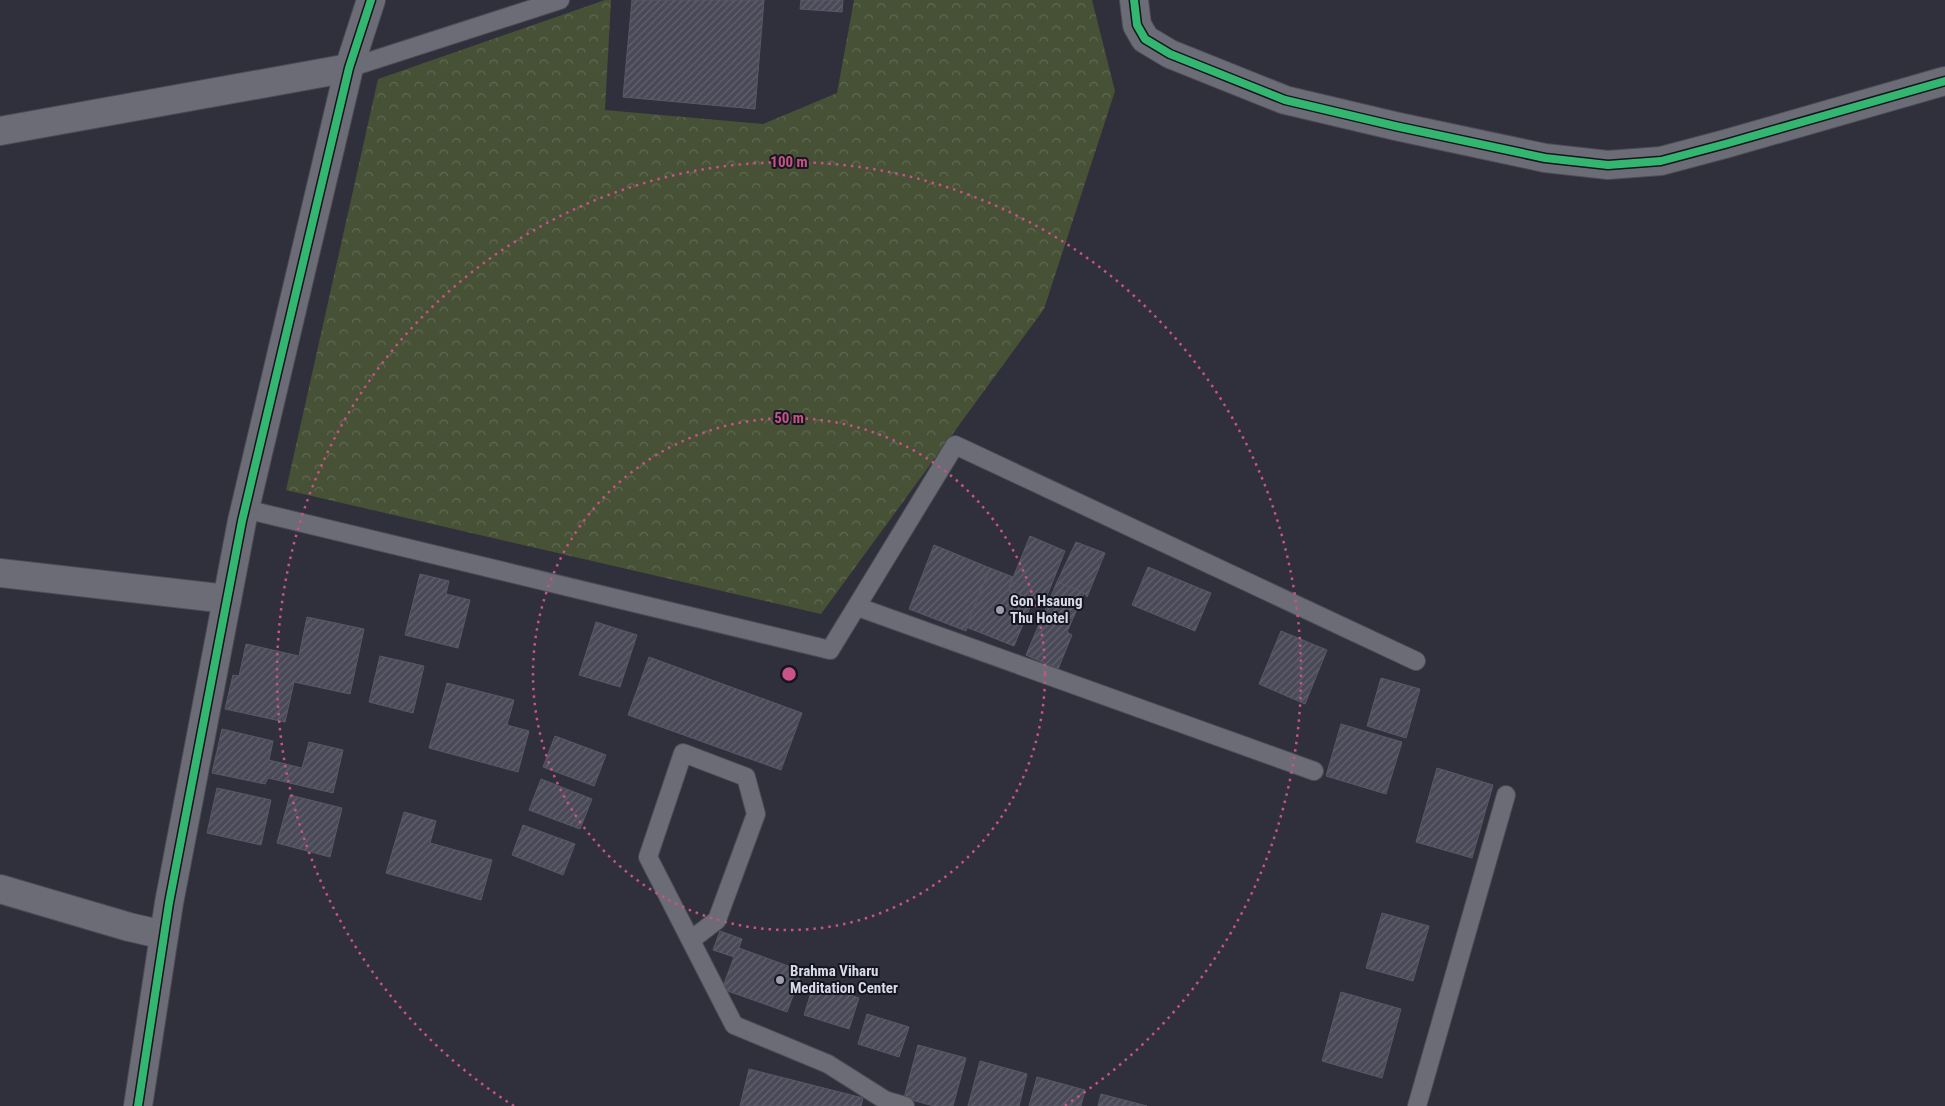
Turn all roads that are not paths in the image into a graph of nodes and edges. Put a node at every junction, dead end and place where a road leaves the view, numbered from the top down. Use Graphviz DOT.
graph roads {
  1 [pos="370,0"];
  2 [pos="560,0"];
  3 [pos="1134,0"];
  4 [pos="349,68"];
  5 [pos="1945,81"];
  6 [pos="0,131"];
  7 [pos="245,509"];
  8 [pos="0,573"];
  9 [pos="227,599"];
  10 [pos="858,607"];
  11 [pos="1416,661"];
  12 [pos="1314,771"];
  13 [pos="1506,794"];
  14 [pos="0,889"];
  15 [pos="164,935"];
  16 [pos="690,940"];
  17 [pos="138,1106"];
  18 [pos="905,1106"];
  19 [pos="1417,1106"];
  1 -- 4 [label="street"];
  2 -- 4 [label="lane"];
  3 -- 5 [label="street"];
  4 -- 6 [label="street"];
  4 -- 7 [label="street"];
  7 -- 9 [label="street"];
  7 -- 10 [label="lane"];
  8 -- 9 [label="street"];
  9 -- 15 [label="street"];
  10 -- 11 [label="lane"];
  10 -- 12 [label="lane"];
  13 -- 19 [label="lane"];
  14 -- 15 [label="street"];
  15 -- 17 [label="street"];
  16 -- 16 [label="lane"];
  16 -- 18 [label="lane"];
}
